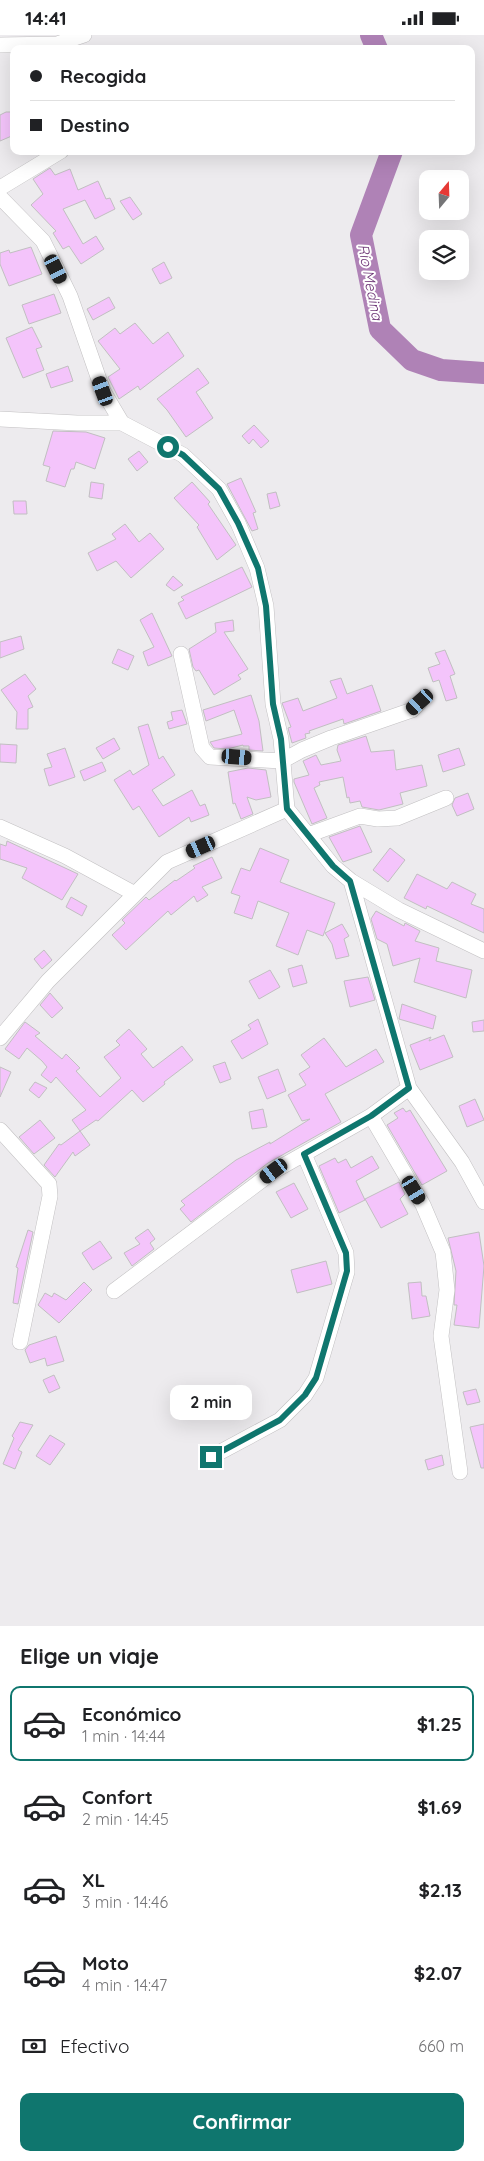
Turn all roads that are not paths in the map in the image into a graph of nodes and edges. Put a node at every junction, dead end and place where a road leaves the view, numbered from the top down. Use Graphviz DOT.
graph roads {
  1 [pos="84,35"];
  2 [pos="0,45"];
  3 [pos="54,155"];
  4 [pos="0,188"];
  5 [pos="0,197"];
  6 [pos="0,419"];
  7 [pos="122,423"];
  8 [pos="181,654"];
  9 [pos="420,702"];
  10 [pos="282,761"];
  11 [pos="446,798"];
  12 [pos="287,809"];
  13 [pos="0,827"];
  14 [pos="308,835"];
  15 [pos="350,881"];
  16 [pos="136,894"];
  17 [pos="484,951"];
  18 [pos="0,1038"];
  19 [pos="409,1088"];
  20 [pos="371,1116"];
  21 [pos="0,1130"];
  22 [pos="304,1154"];
  23 [pos="484,1202"];
  24 [pos="114,1291"];
  25 [pos="20,1343"];
  26 [pos="211,1457"];
  27 [pos="460,1472"];
  1 -- 2 [label="street"];
  3 -- 4 [label="street"];
  5 -- 7 [label="street"];
  6 -- 7 [label="street"];
  7 -- 10 [label="street"];
  8 -- 10 [label="street"];
  9 -- 10 [label="street"];
  10 -- 12 [label="street"];
  11 -- 14 [label="street"];
  12 -- 14 [label="street"];
  12 -- 16 [label="street"];
  13 -- 16 [label="street"];
  14 -- 15 [label="street"];
  15 -- 17 [label="street"];
  15 -- 19 [label="street"];
  16 -- 18 [label="street"];
  19 -- 20 [label="street"];
  19 -- 23 [label="street"];
  20 -- 22 [label="street"];
  20 -- 27 [label="street"];
  21 -- 25 [label="street"];
  22 -- 24 [label="street"];
  22 -- 26 [label="street"];
}
